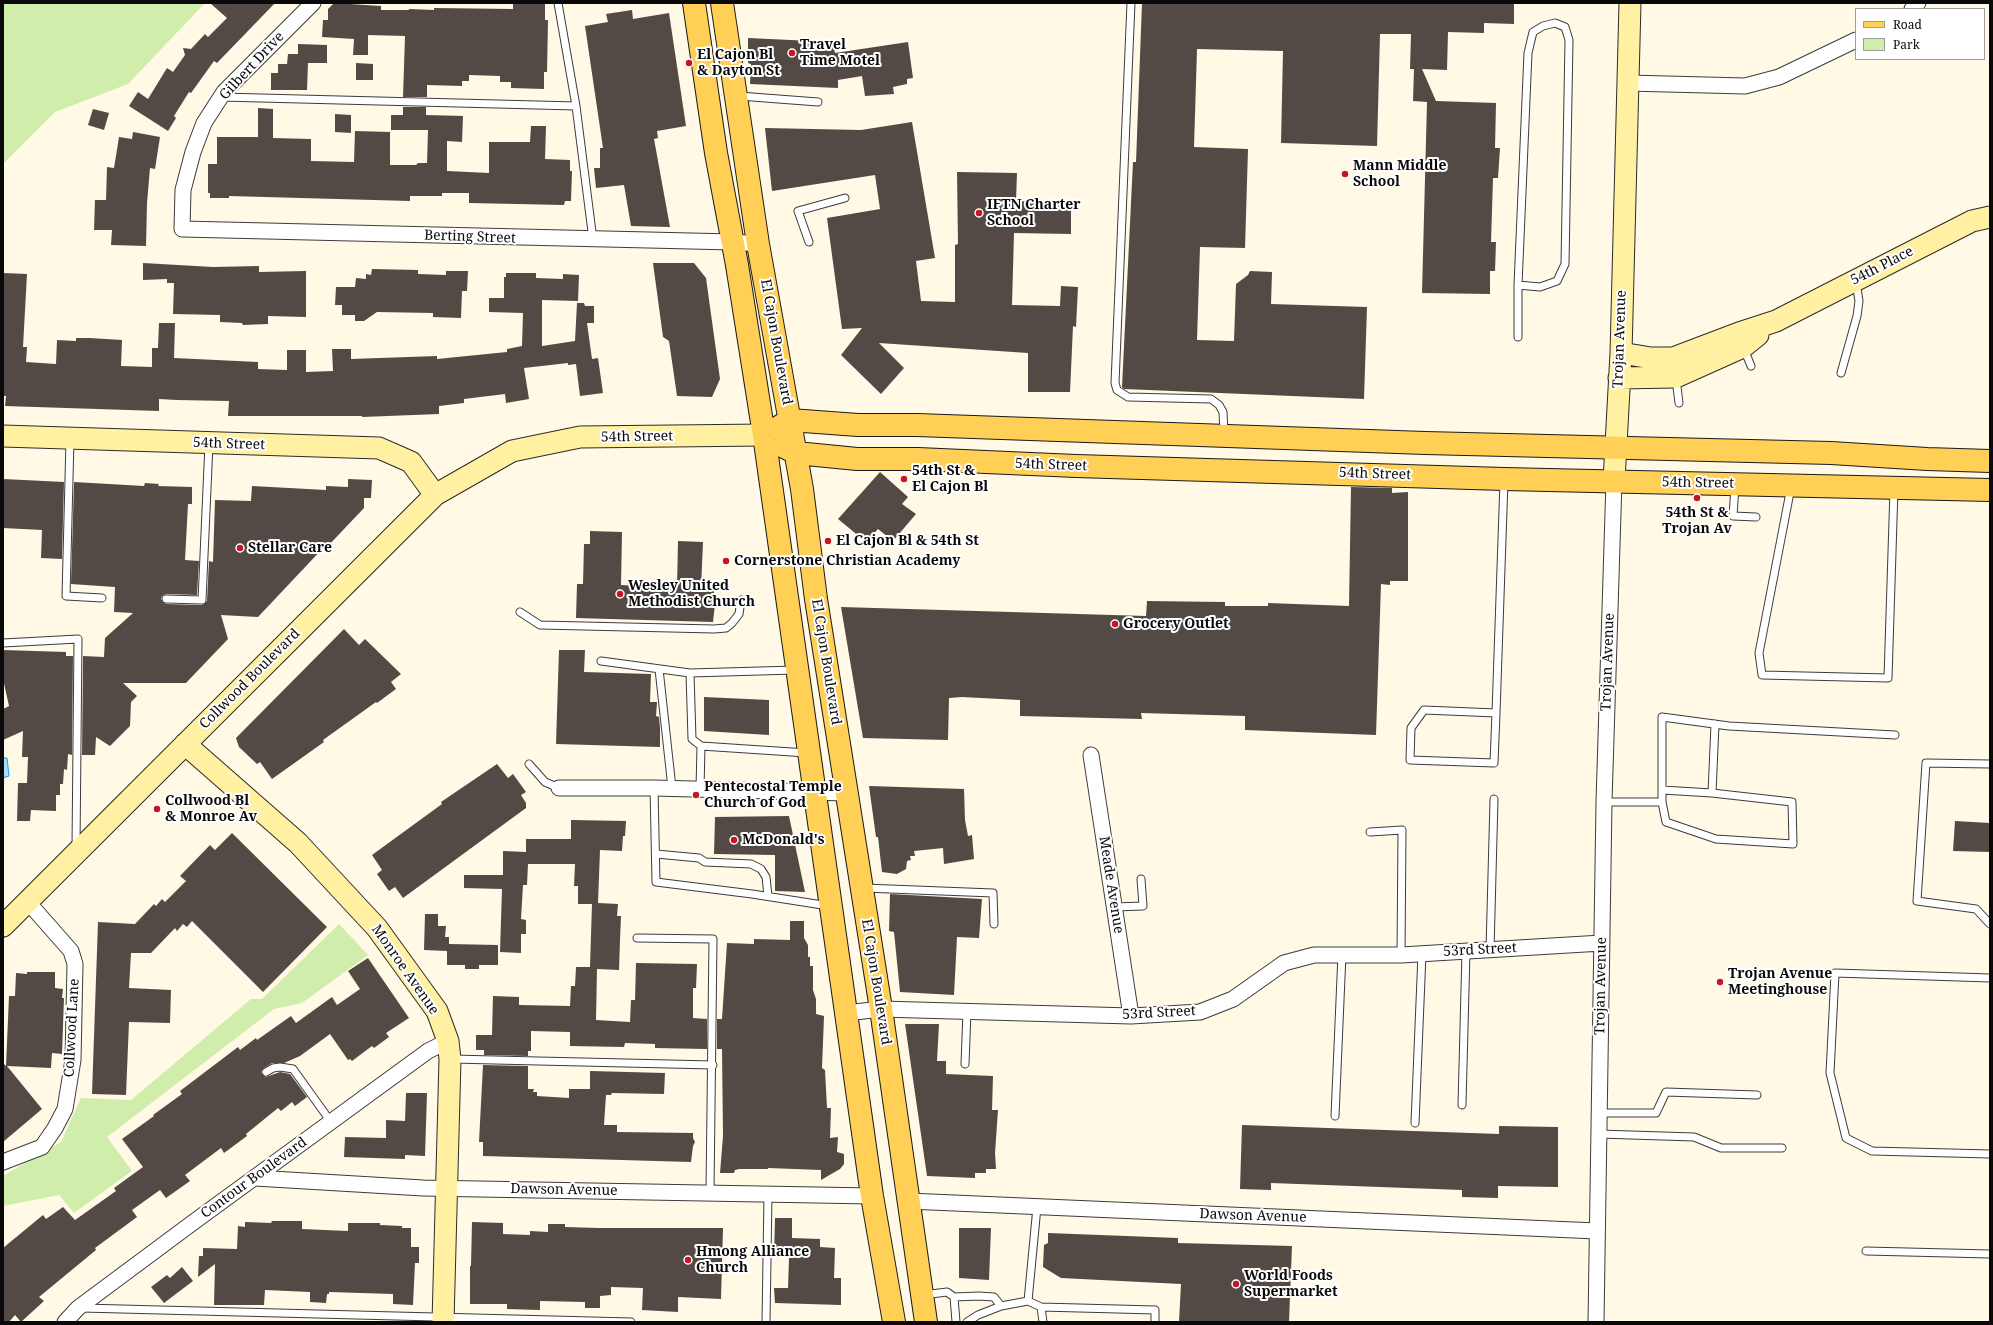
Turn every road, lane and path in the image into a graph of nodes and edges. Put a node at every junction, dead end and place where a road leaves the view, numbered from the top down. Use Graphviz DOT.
graph roads {
  1 [pos="313,3"];
  2 [pos="558,3"];
  3 [pos="694,3"];
  4 [pos="722,3"];
  5 [pos="1130,3"];
  6 [pos="1630,3"];
  7 [pos="1855,40"];
  8 [pos="1627,84"];
  9 [pos="736,96"];
  10 [pos="221,97"];
  11 [pos="818,102"];
  12 [pos="576,106"];
  13 [pos="846,198"];
  14 [pos="1990,217"];
  15 [pos="182,229"];
  16 [pos="593,240"];
  17 [pos="733,242"];
  18 [pos="809,242"];
  19 [pos="758,244"];
  20 [pos="1855,280"];
  21 [pos="1518,286"];
  22 [pos="1776,321"];
  23 [pos="1518,337"];
  24 [pos="1743,346"];
  25 [pos="1621,353"];
  26 [pos="1751,366"];
  27 [pos="1841,373"];
  28 [pos="1676,377"];
  29 [pos="1619,378"];
  30 [pos="1679,402"];
  31 [pos="790,420"];
  32 [pos="764,435"];
  33 [pos="1224,435"];
  34 [pos="3,436"];
  35 [pos="70,438"];
  36 [pos="209,443"];
  37 [pos="1615,447"];
  38 [pos="512,451"];
  39 [pos="796,453"];
  40 [pos="1990,461"];
  41 [pos="1504,479"];
  42 [pos="1614,481"];
  43 [pos="1735,484"];
  44 [pos="1791,485"];
  45 [pos="1894,487"];
  46 [pos="1990,490"];
  47 [pos="435,495"];
  48 [pos="1756,517"];
  49 [pos="102,598"];
  50 [pos="166,599"];
  51 [pos="742,600"];
  52 [pos="520,612"];
  53 [pos="3,643"];
  54 [pos="601,661"];
  55 [pos="659,669"];
  56 [pos="797,670"];
  57 [pos="690,673"];
  58 [pos="1496,713"];
  59 [pos="1715,724"];
  60 [pos="1895,735"];
  61 [pos="185,744"];
  62 [pos="701,746"];
  63 [pos="809,753"];
  64 [pos="1091,755"];
  65 [pos="529,764"];
  66 [pos="1990,764"];
  67 [pos="559,788"];
  68 [pos="654,788"];
  69 [pos="672,788"];
  70 [pos="700,789"];
  71 [pos="1662,790"];
  72 [pos="815,792"];
  73 [pos="847,793"];
  74 [pos="1712,793"];
  75 [pos="1494,799"];
  76 [pos="1604,802"];
  77 [pos="1662,802"];
  78 [pos="1370,832"];
  79 [pos="76,852"];
  80 [pos="656,854"];
  81 [pos="1141,879"];
  82 [pos="862,888"];
  83 [pos="768,896"];
  84 [pos="27,902"];
  85 [pos="831,906"];
  86 [pos="1114,907"];
  87 [pos="994,924"];
  88 [pos="1990,924"];
  89 [pos="3,926"];
  90 [pos="637,938"];
  91 [pos="1602,943"];
  92 [pos="1490,950"];
  93 [pos="1466,951"];
  94 [pos="1342,954"];
  95 [pos="1422,954"];
  96 [pos="1401,955"];
  97 [pos="1990,978"];
  98 [pos="881,1009"];
  99 [pos="967,1011"];
  100 [pos="846,1013"];
  101 [pos="1131,1016"];
  102 [pos="449,1050"];
  103 [pos="965,1064"];
  104 [pos="713,1065"];
  105 [pos="266,1072"];
  106 [pos="1756,1095"];
  107 [pos="1462,1105"];
  108 [pos="1599,1113"];
  109 [pos="1335,1116"];
  110 [pos="331,1122"];
  111 [pos="1416,1123"];
  112 [pos="1599,1134"];
  113 [pos="1782,1148"];
  114 [pos="1990,1154"];
  115 [pos="3,1162"];
  116 [pos="255,1178"];
  117 [pos="447,1188"];
  118 [pos="710,1192"];
  119 [pos="768,1194"];
  120 [pos="872,1196"];
  121 [pos="908,1201"];
  122 [pos="1037,1207"];
  123 [pos="1597,1231"];
  124 [pos="1866,1251"];
  125 [pos="1990,1254"];
  126 [pos="922,1295"];
  127 [pos="954,1297"];
  128 [pos="1028,1301"];
  129 [pos="1001,1306"];
  130 [pos="1041,1307"];
  131 [pos="78,1308"];
  132 [pos="443,1320"];
  133 [pos="65,1322"];
  134 [pos="632,1322"];
  135 [pos="766,1322"];
  136 [pos="894,1322"];
  137 [pos="926,1322"];
  138 [pos="956,1322"];
  139 [pos="967,1322"];
  140 [pos="1043,1322"];
  141 [pos="1155,1322"];
  142 [pos="1596,1322"];
  1 -- 10 [label="street, Gilbert Drive"];
  2 -- 12 [label="lane"];
  3 -- 17 [label="main road, El Cajon Boulevard"];
  4 -- 9 [label="main road, El Cajon Boulevard"];
  5 -- 33 [label="lane"];
  6 -- 8 [label="street, Trojan Avenue"];
  7 -- 8 [label="street"];
  8 -- 25 [label="street, Trojan Avenue"];
  9 -- 11 [label="lane"];
  9 -- 19 [label="main road, El Cajon Boulevard"];
  10 -- 12 [label="lane"];
  10 -- 15 [label="street, Gilbert Drive"];
  12 -- 16 [label="lane"];
  13 -- 18 [label="lane"];
  14 -- 20 [label="street, 54th Place"];
  15 -- 16 [label="street, Berting Street"];
  16 -- 17 [label="street, Berting Street"];
  17 -- 19 [label="street, Berting Street"];
  17 -- 32 [label="main road, El Cajon Boulevard"];
  19 -- 31 [label="main road, El Cajon Boulevard"];
  20 -- 22 [label="street, 54th Place"];
  20 -- 27 [label="lane"];
  21 -- 21 [label="lane"];
  21 -- 23 [label="lane"];
  22 -- 24 [label="street, 54th Place"];
  22 -- 25 [label="street, 54th Place"];
  24 -- 26 [label="lane"];
  24 -- 28 [label="street, 54th Place"];
  25 -- 29 [label="street, Trojan Avenue"];
  28 -- 29 [label="street, 54th Place"];
  28 -- 30 [label="lane"];
  29 -- 37 [label="street, Trojan Avenue"];
  31 -- 32 [label="main road, 54th Street"];
  31 -- 33 [label="main road"];
  31 -- 39 [label="main road, El Cajon Boulevard"];
  32 -- 38 [label="street, 54th Street"];
  32 -- 39 [label="main road, 54th Street"];
  32 -- 56 [label="main road, El Cajon Boulevard"];
  33 -- 37 [label="main road"];
  34 -- 35 [label="street, 54th Street"];
  35 -- 36 [label="street, 54th Street"];
  35 -- 49 [label="lane"];
  36 -- 47 [label="street, 54th Street"];
  36 -- 50 [label="lane"];
  37 -- 40 [label="main road"];
  37 -- 42 [label="street, Trojan Avenue"];
  38 -- 47 [label="street, Collwood Boulevard"];
  39 -- 41 [label="main road, 54th Street"];
  39 -- 73 [label="main road, El Cajon Boulevard"];
  41 -- 42 [label="main road, 54th Street"];
  41 -- 58 [label="lane"];
  42 -- 43 [label="main road, 54th Street"];
  42 -- 76 [label="street, Trojan Avenue"];
  43 -- 44 [label="main road, 54th Street"];
  43 -- 48 [label="lane"];
  44 -- 45 [label="main road, 54th Street"];
  44 -- 45 [label="lane"];
  45 -- 46 [label="main road, 54th Street"];
  47 -- 61 [label="street, Collwood Boulevard"];
  51 -- 52 [label="lane"];
  53 -- 79 [label="lane"];
  54 -- 55 [label="lane"];
  55 -- 57 [label="lane"];
  55 -- 69 [label="lane"];
  56 -- 57 [label="lane"];
  56 -- 63 [label="main road, El Cajon Boulevard"];
  57 -- 62 [label="lane"];
  58 -- 58 [label="lane"];
  59 -- 60 [label="lane"];
  59 -- 71 [label="lane"];
  59 -- 74 [label="lane"];
  61 -- 79 [label="street, Collwood Boulevard"];
  61 -- 102 [label="street, Monroe Avenue"];
  62 -- 63 [label="lane"];
  62 -- 70 [label="lane"];
  63 -- 72 [label="main road, El Cajon Boulevard"];
  64 -- 86 [label="street, Meade Avenue"];
  65 -- 67 [label="lane"];
  66 -- 88 [label="lane"];
  67 -- 68 [label="street"];
  68 -- 69 [label="street"];
  68 -- 80 [label="lane"];
  69 -- 70 [label="street"];
  70 -- 72 [label="street"];
  71 -- 74 [label="lane"];
  71 -- 77 [label="lane"];
  72 -- 73 [label="street"];
  72 -- 85 [label="main road, El Cajon Boulevard"];
  73 -- 82 [label="main road, El Cajon Boulevard"];
  74 -- 77 [label="lane"];
  75 -- 92 [label="lane"];
  76 -- 77 [label="lane"];
  76 -- 91 [label="street, Trojan Avenue"];
  78 -- 96 [label="lane"];
  79 -- 84 [label="street, Collwood Boulevard"];
  80 -- 83 [label="lane"];
  80 -- 83 [label="lane"];
  81 -- 86 [label="lane"];
  82 -- 87 [label="lane"];
  82 -- 98 [label="main road, El Cajon Boulevard"];
  83 -- 85 [label="lane"];
  84 -- 89 [label="street, Collwood Boulevard"];
  84 -- 115 [label="street, Collwood Lane"];
  85 -- 100 [label="main road, El Cajon Boulevard"];
  86 -- 101 [label="street, Meade Avenue"];
  90 -- 104 [label="lane"];
  91 -- 92 [label="street, 53rd Street"];
  91 -- 108 [label="street, Trojan Avenue"];
  92 -- 93 [label="street, 53rd Street"];
  93 -- 95 [label="street, 53rd Street"];
  93 -- 107 [label="lane"];
  94 -- 96 [label="street, 53rd Street"];
  94 -- 101 [label="street, 53rd Street"];
  94 -- 109 [label="lane"];
  95 -- 96 [label="street, 53rd Street"];
  95 -- 111 [label="lane"];
  97 -- 114 [label="lane"];
  98 -- 99 [label="street, 53rd Street"];
  98 -- 100 [label="street, 53rd Street"];
  98 -- 121 [label="main road, El Cajon Boulevard"];
  99 -- 101 [label="street, 53rd Street"];
  99 -- 103 [label="lane"];
  100 -- 120 [label="main road, El Cajon Boulevard"];
  102 -- 104 [label="lane"];
  102 -- 110 [label="street, Contour Boulevard"];
  102 -- 117 [label="street, Monroe Avenue"];
  104 -- 118 [label="lane"];
  105 -- 110 [label="lane"];
  106 -- 108 [label="lane"];
  108 -- 112 [label="street, Trojan Avenue"];
  110 -- 116 [label="street, Contour Boulevard"];
  112 -- 113 [label="lane"];
  112 -- 123 [label="street, Trojan Avenue"];
  116 -- 117 [label="street, Dawson Avenue"];
  116 -- 131 [label="street, Contour Boulevard"];
  117 -- 118 [label="street, Dawson Avenue"];
  117 -- 132 [label="street, Monroe Avenue"];
  118 -- 119 [label="street, Dawson Avenue"];
  119 -- 120 [label="street, Dawson Avenue"];
  119 -- 135 [label="lane"];
  120 -- 136 [label="main road, El Cajon Boulevard"];
  121 -- 122 [label="street, Dawson Avenue"];
  121 -- 126 [label="main road, El Cajon Boulevard"];
  122 -- 123 [label="street, Dawson Avenue"];
  122 -- 128 [label="lane"];
  123 -- 142 [label="street, Trojan Avenue"];
  124 -- 125 [label="lane"];
  126 -- 127 [label="lane"];
  126 -- 137 [label="main road, El Cajon Boulevard"];
  127 -- 129 [label="lane"];
  127 -- 138 [label="lane"];
  128 -- 129 [label="lane"];
  128 -- 130 [label="lane"];
  129 -- 139 [label="lane"];
  130 -- 140 [label="lane"];
  130 -- 141 [label="lane"];
  131 -- 132 [label="lane"];
  131 -- 133 [label="street, Contour Boulevard"];
  132 -- 134 [label="lane"];
}
